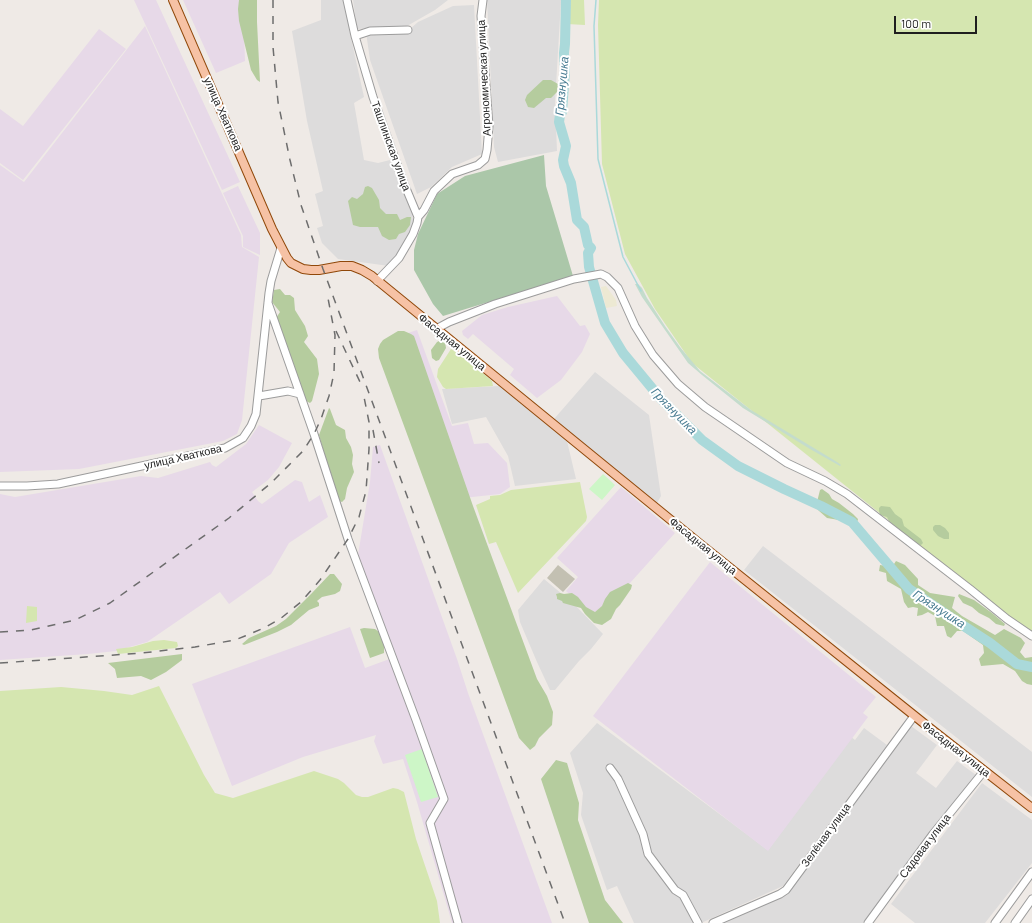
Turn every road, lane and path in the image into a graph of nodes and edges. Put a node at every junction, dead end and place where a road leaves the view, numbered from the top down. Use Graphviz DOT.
graph roads {
  1 [pos="173,0"];
  2 [pos="347,0"];
  3 [pos="483,0"];
  4 [pos="408,30"];
  5 [pos="355,36"];
  6 [pos="418,217"];
  7 [pos="281,248"];
  8 [pos="377,281"];
  9 [pos="268,304"];
  10 [pos="436,329"];
  11 [pos="300,394"];
  12 [pos="259,396"];
  13 [pos="0,486"];
  14 [pos="1032,636"];
  15 [pos="914,716"];
  16 [pos="610,768"];
  17 [pos="984,771"];
  18 [pos="1032,808"];
  19 [pos="1032,872"];
  20 [pos="1032,899"];
  21 [pos="458,923"];
  22 [pos="698,923"];
  23 [pos="713,923"];
  24 [pos="868,923"];
  25 [pos="995,923"];
  26 [pos="1015,923"];
  1 -- 7 [label="main road, улица Хваткова"];
  2 -- 5 [label="street, Ташлинская улица"];
  3 -- 6 [label="street, Агрономическая улица"];
  4 -- 5 [label="street"];
  5 -- 6 [label="street, Ташлинская улица"];
  6 -- 8 [label="street"];
  7 -- 8 [label="main road, Фасадная улица"];
  7 -- 9 [label="street, улица Хваткова"];
  8 -- 10 [label="main road, Фасадная улица"];
  9 -- 11 [label="street"];
  9 -- 12 [label="street, улица Хваткова"];
  10 -- 14 [label="street"];
  10 -- 15 [label="main road, Фасадная улица"];
  11 -- 12 [label="street"];
  11 -- 21 [label="street"];
  12 -- 13 [label="street, улица Хваткова"];
  15 -- 17 [label="main road, Фасадная улица"];
  15 -- 23 [label="street, Зелёная улица"];
  16 -- 22 [label="street"];
  17 -- 18 [label="main road, Фасадная улица"];
  17 -- 24 [label="street, Садовая улица"];
  19 -- 25 [label="street"];
  20 -- 26 [label="street"];
}
